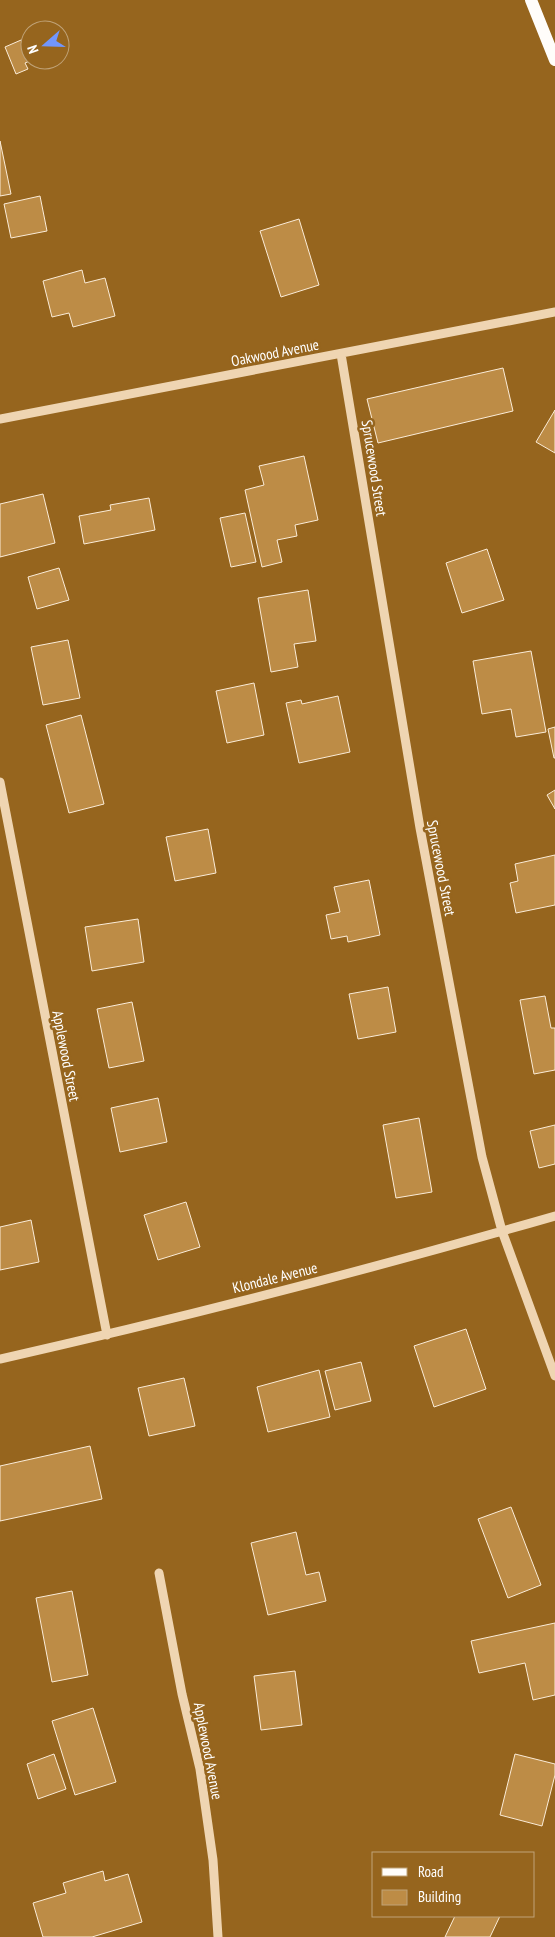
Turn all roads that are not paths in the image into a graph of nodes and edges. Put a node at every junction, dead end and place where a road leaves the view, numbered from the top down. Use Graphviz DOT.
graph roads {
  1 [pos="531,0"];
  2 [pos="555,60"];
  3 [pos="555,312"];
  4 [pos="341,354"];
  5 [pos="0,419"];
  6 [pos="0,782"];
  7 [pos="555,1216"];
  8 [pos="502,1231"];
  9 [pos="107,1335"];
  10 [pos="0,1359"];
  11 [pos="555,1376"];
  12 [pos="160,1572"];
  13 [pos="218,1937"];
  1 -- 2 [label="main road"];
  3 -- 4 [label="street, Oakwood Avenue"];
  4 -- 5 [label="street, Oakwood Avenue"];
  4 -- 8 [label="street, Sprucewood Street"];
  6 -- 9 [label="street, Applewood Street"];
  7 -- 8 [label="street, Klondale Avenue"];
  8 -- 9 [label="street, Klondale Avenue"];
  8 -- 11 [label="street, Sprucewood Street"];
  9 -- 10 [label="street, Klondale Avenue"];
  12 -- 13 [label="street, Applewood Avenue"];
}
